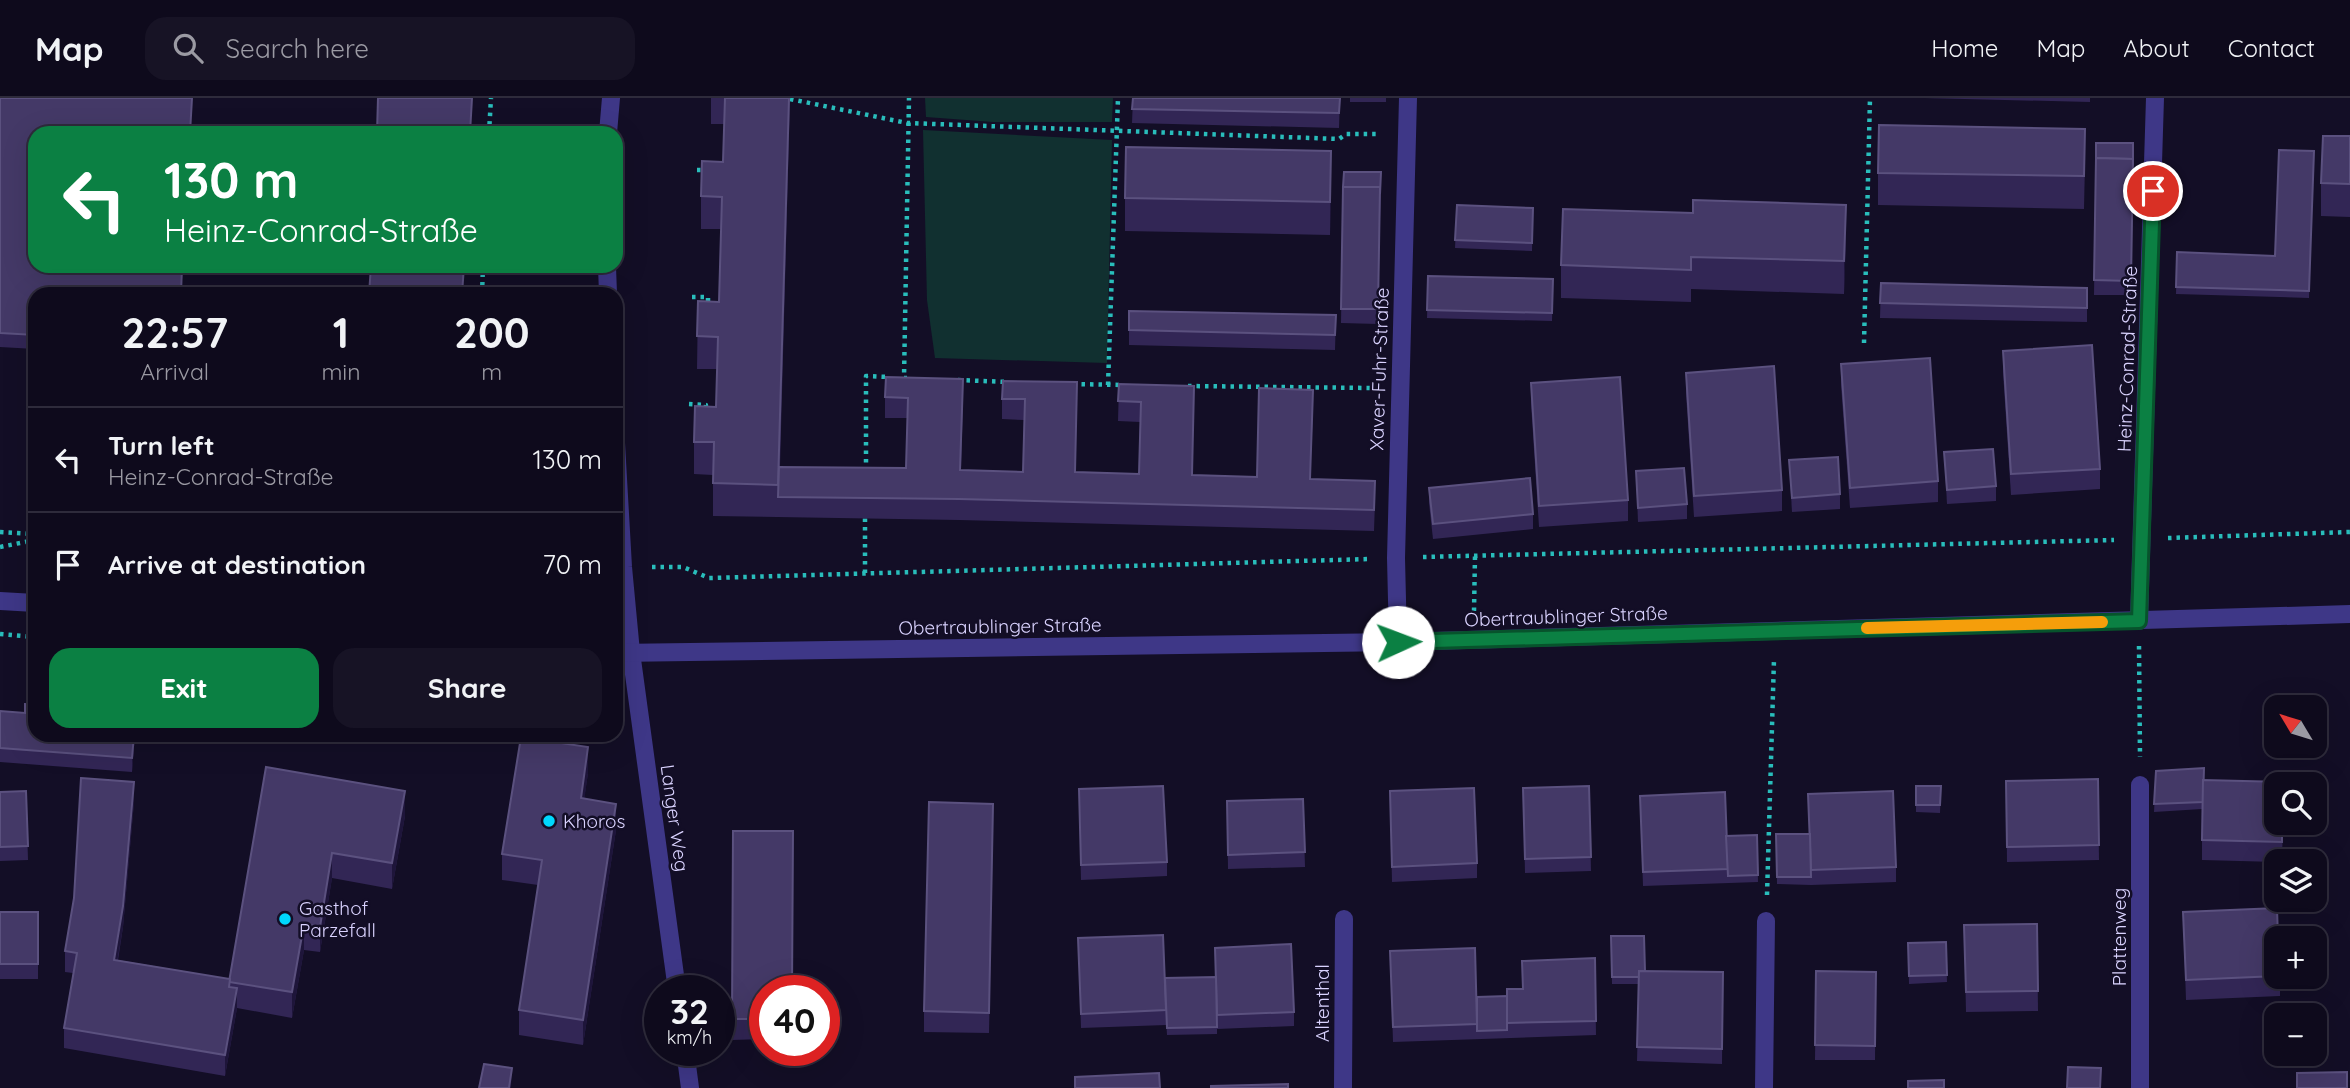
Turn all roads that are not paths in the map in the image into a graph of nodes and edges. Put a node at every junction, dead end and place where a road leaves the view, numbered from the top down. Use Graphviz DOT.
graph roads {
  1 [pos="611,98"];
  2 [pos="1408,98"];
  3 [pos="2155,98"];
  4 [pos="609,126"];
  5 [pos="623,567"];
  6 [pos="0,601"];
  7 [pos="28,603"];
  8 [pos="2350,614"];
  9 [pos="2139,621"];
  10 [pos="1398,642"];
  11 [pos="624,652"];
  12 [pos="2140,785"];
  13 [pos="1344,919"];
  14 [pos="1766,921"];
  15 [pos="675,975"];
  16 [pos="687,1066"];
  17 [pos="690,1088"];
  18 [pos="1343,1088"];
  19 [pos="1763,1088"];
  20 [pos="2140,1088"];
  1 -- 4 [label="street"];
  2 -- 10 [label="street, Xaver-Fuhr-Straße"];
  3 -- 9 [label="street, Heinz-Conrad-Straße"];
  5 -- 11 [label="street, Langer Weg"];
  6 -- 7 [label="street"];
  8 -- 9 [label="street, Obertraublinger Straße"];
  9 -- 10 [label="street, Obertraublinger Straße"];
  10 -- 11 [label="street, Obertraublinger Straße"];
  11 -- 15 [label="street, Langer Weg"];
  12 -- 20 [label="street, Plattenweg"];
  13 -- 18 [label="street, Altenthal"];
  14 -- 19 [label="street"];
  16 -- 17 [label="street"];
}
